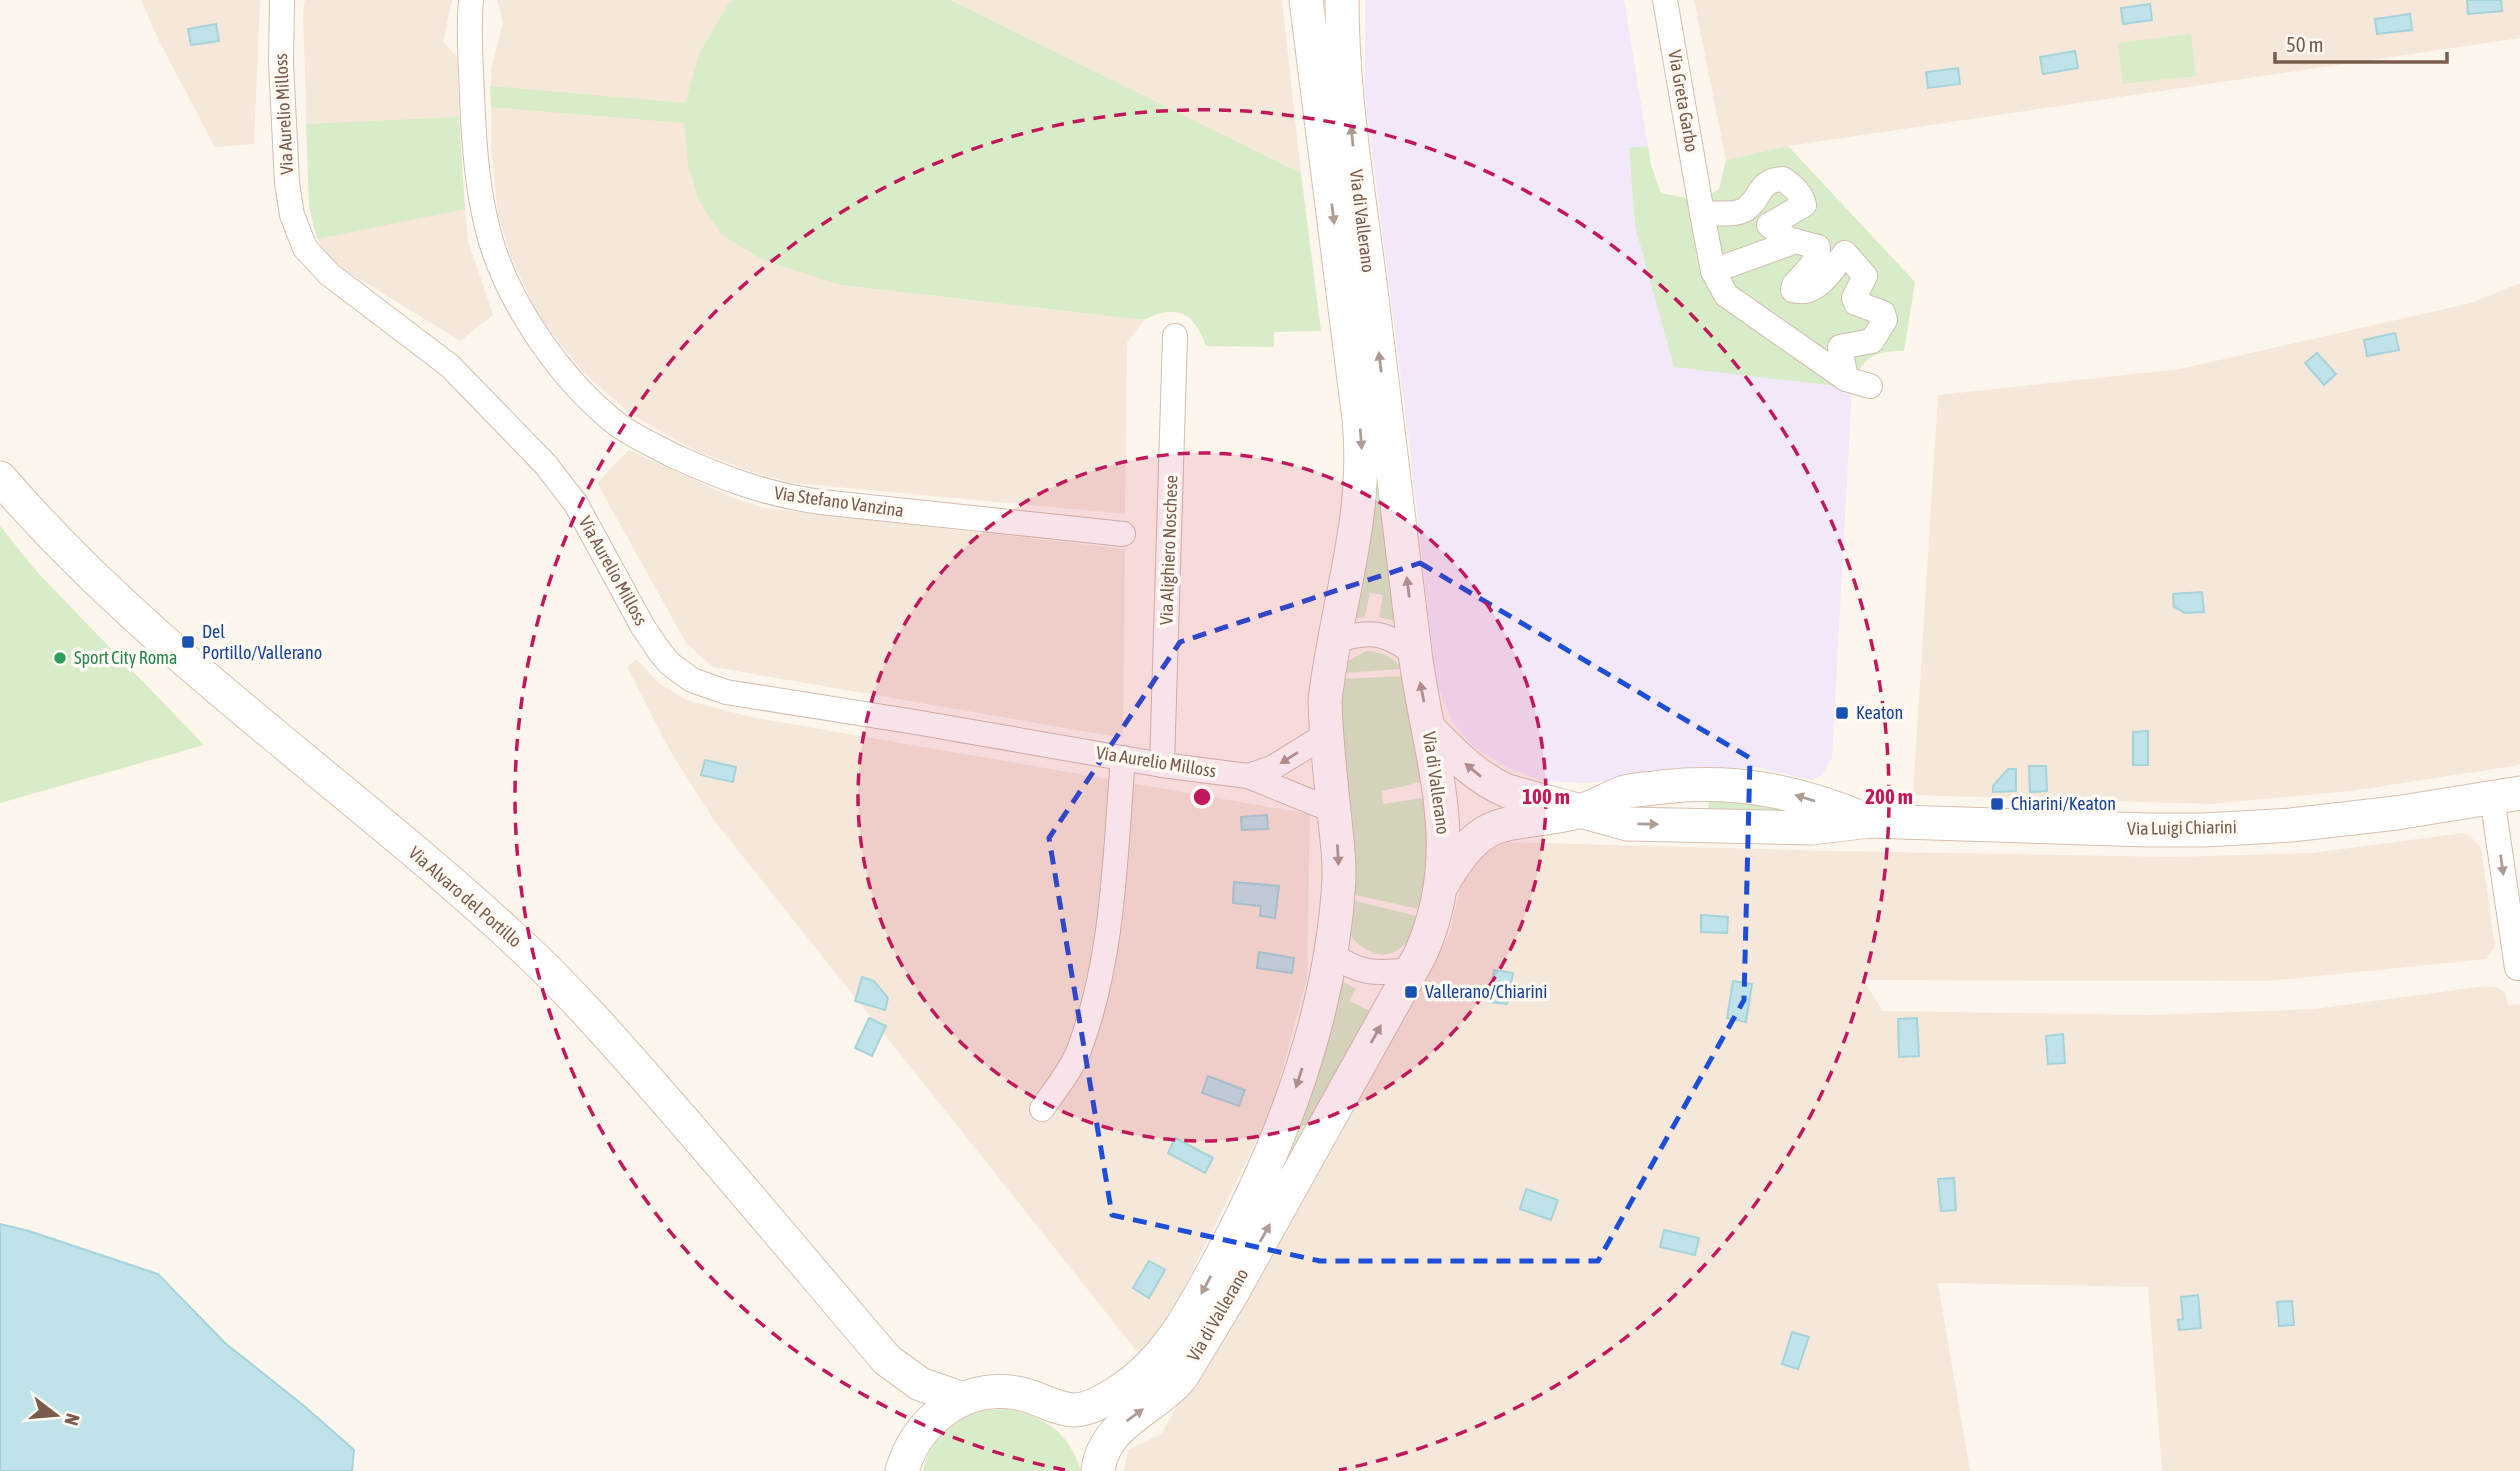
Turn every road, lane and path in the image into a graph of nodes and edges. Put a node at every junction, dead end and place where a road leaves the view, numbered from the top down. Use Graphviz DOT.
graph roads {
  1 [pos="282,0"];
  2 [pos="471,0"];
  3 [pos="1306,0"];
  4 [pos="1342,0"];
  5 [pos="1665,0"];
  6 [pos="1701,207"];
  7 [pos="1796,241"];
  8 [pos="1713,271"];
  9 [pos="1175,336"];
  10 [pos="1846,379"];
  11 [pos="1870,386"];
  12 [pos="0,478"];
  13 [pos="1124,534"];
  14 [pos="1335,641"];
  15 [pos="1416,655"];
  16 [pos="1429,729"];
  17 [pos="1327,734"];
  18 [pos="1123,758"];
  19 [pos="1162,765"];
  20 [pos="1248,776"];
  21 [pos="2506,795"];
  22 [pos="1334,811"];
  23 [pos="1581,811"];
  24 [pos="1440,889"];
  25 [pos="1330,951"];
  26 [pos="2520,968"];
  27 [pos="1411,970"];
  28 [pos="1042,1110"];
  29 [pos="887,1360"];
  30 [pos="963,1399"];
  31 [pos="1054,1405"];
  32 [pos="907,1459"];
  33 [pos="1098,1470"];
  1 -- 18 [label="street, Via Aurelio Milloss"];
  2 -- 13 [label="street, Via Stefano Vanzina"];
  3 -- 14 [label="street, Via di Vallerano, one-way"];
  15 -- 4 [label="street, Via di Vallerano, one-way"];
  5 -- 6 [label="street, Via Greta Garbo"];
  6 -- 7 [label="street"];
  6 -- 8 [label="street, Via Greta Garbo"];
  7 -- 8 [label="street"];
  7 -- 10 [label="street"];
  8 -- 10 [label="street"];
  9 -- 19 [label="street, Via Alighiero Noschese"];
  10 -- 11 [label="street"];
  12 -- 29 [label="street, Via Alvaro del Portillo"];
  14 -- 15 [label="street"];
  14 -- 17 [label="street, Via di Vallerano"];
  16 -- 15 [label="street, Via di Vallerano, one-way"];
  23 -- 16 [label="street, Via Luigi Chiarini, one-way"];
  16 -- 24 [label="street, Via di Vallerano"];
  17 -- 20 [label="street, Via Aurelio Milloss, one-way"];
  17 -- 22 [label="street, Via di Vallerano"];
  18 -- 19 [label="street, Via Aurelio Milloss"];
  18 -- 28 [label="street"];
  19 -- 20 [label="street, Via Aurelio Milloss"];
  20 -- 22 [label="street, Via Aurelio Milloss"];
  21 -- 23 [label="street, Via Luigi Chiarini"];
  21 -- 26 [label="street, Via Luigi Chiarini, one-way"];
  22 -- 25 [label="street, Via di Vallerano, one-way"];
  23 -- 24 [label="street, Via Luigi Chiarini"];
  24 -- 27 [label="street, Via di Vallerano"];
  25 -- 27 [label="street"];
  25 -- 31 [label="street, Via di Vallerano, one-way"];
  33 -- 27 [label="street, Via di Vallerano, one-way"];
  29 -- 30 [label="street, Via Alvaro del Portillo"];
  29 -- 32 [label="street, Via Alvaro del Portillo"];
  30 -- 31 [label="street, Via di Vallerano"];
  30 -- 32 [label="street, Via di Vallerano"];
  31 -- 33 [label="street, Via di Vallerano"];
}
